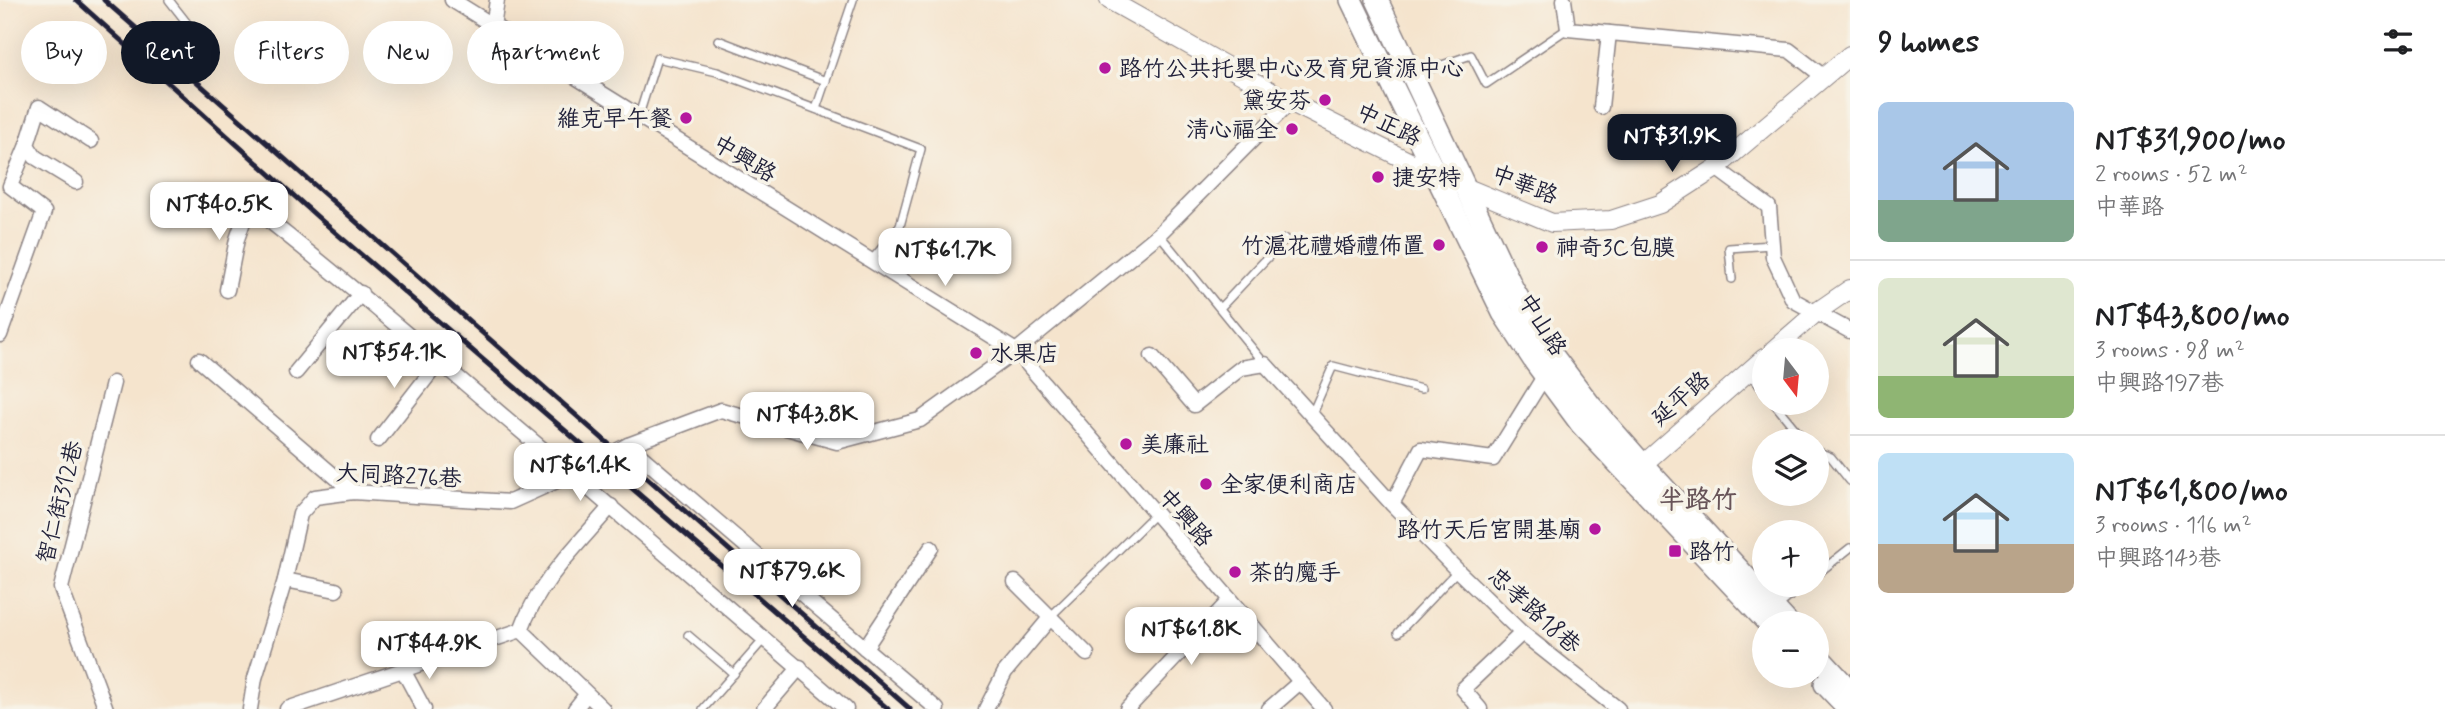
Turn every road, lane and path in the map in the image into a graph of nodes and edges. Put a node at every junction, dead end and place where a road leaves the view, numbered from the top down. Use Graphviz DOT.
graph roads {
  1 [pos="169,0"];
  2 [pos="452,0"];
  3 [pos="498,0"];
  4 [pos="853,0"];
  5 [pos="1110,0"];
  6 [pos="1351,0"];
  7 [pos="1377,0"];
  8 [pos="1564,0"];
  9 [pos="185,21"];
  10 [pos="484,21"];
  11 [pos="494,21"];
  12 [pos="1568,29"];
  13 [pos="1609,33"];
  14 [pos="718,40"];
  15 [pos="1850,55"];
  16 [pos="1413,75"];
  17 [pos="1824,77"];
  18 [pos="826,80"];
  19 [pos="584,84"];
  20 [pos="1290,102"];
  21 [pos="1601,107"];
  22 [pos="816,109"];
  23 [pos="638,118"];
  24 [pos="90,141"];
  25 [pos="27,145"];
  26 [pos="1716,168"];
  27 [pos="1436,175"];
  28 [pos="76,182"];
  29 [pos="1464,186"];
  30 [pos="1160,234"];
  31 [pos="1285,239"];
  32 [pos="1772,245"];
  33 [pos="871,261"];
  34 [pos="1732,279"];
  35 [pos="1850,289"];
  36 [pos="227,290"];
  37 [pos="361,293"];
  38 [pos="1220,309"];
  39 [pos="1818,311"];
  40 [pos="1850,331"];
  41 [pos="0,335"];
  42 [pos="1787,338"];
  43 [pos="1016,351"];
  44 [pos="1152,356"];
  45 [pos="199,360"];
  46 [pos="438,363"];
  47 [pos="1265,364"];
  48 [pos="1752,368"];
  49 [pos="296,372"];
  50 [pos="1748,372"];
  51 [pos="1545,375"];
  52 [pos="1752,377"];
  53 [pos="113,383"];
  54 [pos="1421,389"];
  55 [pos="1784,415"];
  56 [pos="1311,416"];
  57 [pos="1795,429"];
  58 [pos="378,440"];
  59 [pos="628,445"];
  60 [pos="1829,456"];
  61 [pos="1635,470"];
  62 [pos="572,474"];
  63 [pos="1850,481"];
  64 [pos="354,492"];
  65 [pos="1392,504"];
  66 [pos="611,506"];
  67 [pos="1154,515"];
  68 [pos="931,548"];
  69 [pos="1850,548"];
  70 [pos="1829,565"];
  71 [pos="1458,571"];
  72 [pos="285,580"];
  73 [pos="1015,582"];
  74 [pos="336,590"];
  75 [pos="1794,597"];
  76 [pos="1229,601"];
  77 [pos="1770,611"];
  78 [pos="1783,611"];
  79 [pos="1050,618"];
  80 [pos="521,630"];
  81 [pos="1398,633"];
  82 [pos="1522,633"];
  83 [pos="688,635"];
  84 [pos="765,638"];
  85 [pos="865,648"];
  86 [pos="1087,654"];
  87 [pos="800,667"];
  88 [pos="1829,668"];
  89 [pos="403,670"];
  90 [pos="734,674"];
  91 [pos="1300,682"];
  92 [pos="1829,688"];
  93 [pos="1850,691"];
  94 [pos="586,695"];
  95 [pos="106,709"];
  96 [pos="250,709"];
  97 [pos="287,709"];
  98 [pos="424,709"];
  99 [pos="575,709"];
  100 [pos="603,709"];
  101 [pos="704,709"];
  102 [pos="764,709"];
  103 [pos="846,709"];
  104 [pos="937,709"];
  105 [pos="986,709"];
  106 [pos="1127,709"];
  107 [pos="1269,709"];
  108 [pos="1324,709"];
  109 [pos="1480,709"];
  110 [pos="1618,709"];
  111 [pos="1849,709"];
  1 -- 9 [label="lane"];
  2 -- 10 [label="street, 中興路"];
  3 -- 11 [label="street"];
  4 -- 18 [label="lane"];
  5 -- 20 [label="street, 中正路"];
  6 -- 27 [label="main road, 中山路"];
  7 -- 16 [label="main road, 中山路"];
  8 -- 12 [label="street"];
  12 -- 13 [label="street"];
  12 -- 16 [label="lane"];
  13 -- 17 [label="street"];
  13 -- 21 [label="street"];
  14 -- 18 [label="lane"];
  15 -- 17 [label="street, 中華路"];
  16 -- 29 [label="main road, 中山路"];
  17 -- 26 [label="street, 中華路"];
  18 -- 22 [label="lane"];
  19 -- 23 [label="street, 中興路"];
  20 -- 27 [label="street, 中正路"];
  20 -- 30 [label="street"];
  22 -- 23 [label="lane"];
  22 -- 33 [label="lane"];
  23 -- 33 [label="street, 中興路"];
  24 -- 25 [label="street"];
  25 -- 28 [label="street"];
  25 -- 41 [label="street"];
  26 -- 29 [label="street, 中華路"];
  26 -- 32 [label="street"];
  27 -- 29 [label="street, 中正路"];
  27 -- 51 [label="main road, 中山路"];
  29 -- 61 [label="main road, 中山路"];
  30 -- 38 [label="lane"];
  30 -- 43 [label="street"];
  31 -- 38 [label="lane"];
  32 -- 34 [label="lane"];
  32 -- 39 [label="street"];
  33 -- 43 [label="street, 中興路"];
  35 -- 39 [label="street"];
  36 -- 37 [label="street"];
  37 -- 46 [label="street"];
  37 -- 49 [label="street"];
  38 -- 47 [label="lane"];
  39 -- 40 [label="street"];
  39 -- 42 [label="street"];
  43 -- 59 [label="street, 大同路276巷"];
  43 -- 67 [label="street, 中興路"];
  44 -- 47 [label="street"];
  45 -- 64 [label="street"];
  46 -- 58 [label="street"];
  46 -- 62 [label="street"];
  47 -- 56 [label="street"];
  48 -- 50 [label="street, 延平路"];
  50 -- 52 [label="lane"];
  50 -- 61 [label="street, 延平路"];
  51 -- 61 [label="main road, 中山路"];
  51 -- 65 [label="street"];
  53 -- 95 [label="street, 智仁街312巷"];
  54 -- 56 [label="lane"];
  55 -- 57 [label="lane"];
  56 -- 65 [label="street"];
  59 -- 62 [label="street, 大同路276巷"];
  59 -- 85 [label="street"];
  60 -- 63 [label="lane"];
  61 -- 77 [label="main road, 中山路"];
  62 -- 64 [label="street, 大同路276巷"];
  62 -- 66 [label="street"];
  64 -- 72 [label="street, 大同路276巷"];
  65 -- 71 [label="street"];
  66 -- 80 [label="street"];
  66 -- 84 [label="street"];
  67 -- 76 [label="street, 中興路"];
  67 -- 79 [label="lane"];
  68 -- 85 [label="street"];
  69 -- 70 [label="lane"];
  71 -- 81 [label="lane, 忠孝路18巷"];
  71 -- 82 [label="street, 忠孝路18巷"];
  72 -- 74 [label="street"];
  72 -- 96 [label="street, 大同路276巷"];
  73 -- 79 [label="street"];
  75 -- 78 [label="lane"];
  76 -- 91 [label="street, 中興路"];
  76 -- 106 [label="street"];
  79 -- 86 [label="street"];
  79 -- 105 [label="street"];
  80 -- 89 [label="street"];
  80 -- 94 [label="street"];
  82 -- 109 [label="street"];
  82 -- 110 [label="street, 忠孝路18巷"];
  83 -- 90 [label="lane"];
  84 -- 87 [label="street"];
  84 -- 90 [label="lane"];
  85 -- 104 [label="street"];
  87 -- 102 [label="street"];
  87 -- 103 [label="street"];
  88 -- 93 [label="main road"];
  89 -- 97 [label="street"];
  89 -- 98 [label="street"];
  90 -- 101 [label="lane"];
  91 -- 107 [label="street"];
  91 -- 108 [label="street, 中興路"];
  92 -- 111 [label="main road"];
  94 -- 99 [label="street"];
  94 -- 100 [label="street"];
}
